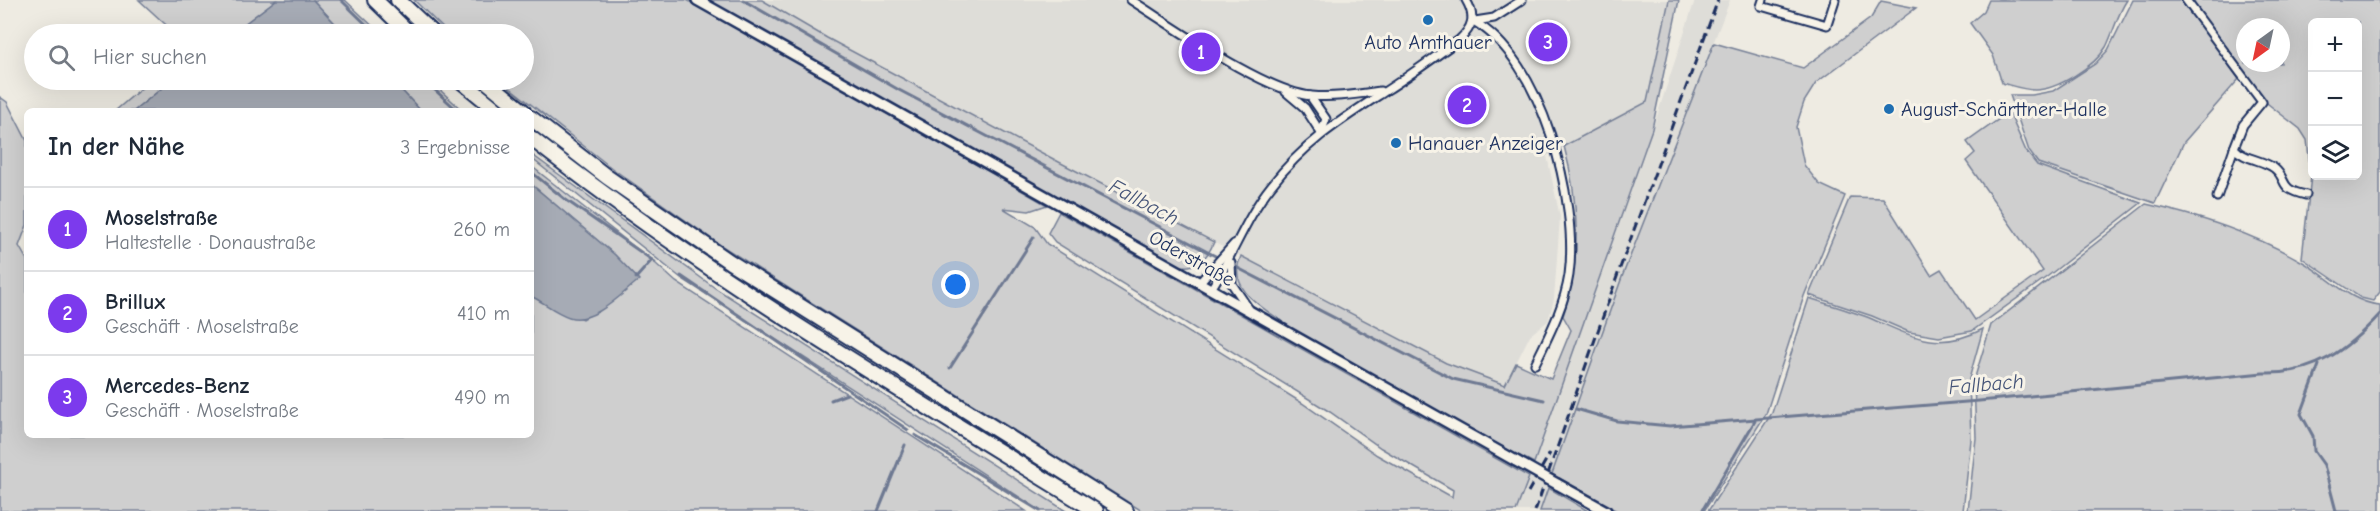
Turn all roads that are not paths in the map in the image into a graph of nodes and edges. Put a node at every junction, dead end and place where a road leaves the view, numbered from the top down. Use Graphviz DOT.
graph roads {
  1 [pos="375,0"];
  2 [pos="398,0"];
  3 [pos="697,0"];
  4 [pos="1131,0"];
  5 [pos="1466,0"];
  6 [pos="1522,0"];
  7 [pos="1763,0"];
  8 [pos="1835,0"];
  9 [pos="2186,0"];
  10 [pos="1473,21"];
  11 [pos="400,24"];
  12 [pos="423,24"];
  13 [pos="472,90"];
  14 [pos="497,90"];
  15 [pos="1284,90"];
  16 [pos="1386,90"];
  17 [pos="1310,96"];
  18 [pos="494,108"];
  19 [pos="519,108"];
  20 [pos="534,120"];
  21 [pos="1321,133"];
  22 [pos="534,140"];
  23 [pos="2234,148"];
  24 [pos="2307,195"];
  25 [pos="2217,197"];
  26 [pos="1237,242"];
  27 [pos="1227,271"];
  28 [pos="1200,282"];
  29 [pos="1211,289"];
  30 [pos="1253,314"];
  31 [pos="1535,364"];
  32 [pos="1096,511"];
  33 [pos="1126,511"];
  34 [pos="1606,511"];
  1 -- 11 [label="highway"];
  2 -- 12 [label="highway"];
  3 -- 28 [label="street, Oderstraße"];
  4 -- 15 [label="street"];
  5 -- 10 [label="street"];
  6 -- 10 [label="street"];
  7 -- 8 [label="street"];
  9 -- 23 [label="street"];
  10 -- 16 [label="street"];
  10 -- 31 [label="street"];
  13 -- 18 [label="highway"];
  14 -- 19 [label="highway"];
  15 -- 17 [label="street"];
  15 -- 21 [label="street"];
  16 -- 17 [label="street"];
  16 -- 21 [label="street"];
  17 -- 21 [label="street"];
  20 -- 33 [label="highway"];
  21 -- 26 [label="street"];
  22 -- 32 [label="highway"];
  23 -- 24 [label="street"];
  23 -- 25 [label="street"];
  26 -- 27 [label="street"];
  26 -- 28 [label="street"];
  27 -- 29 [label="street"];
  27 -- 30 [label="street"];
  28 -- 29 [label="street, Oderstraße"];
  29 -- 30 [label="street, Oderstraße"];
  30 -- 34 [label="street, Oderstraße, bridge"];
}
